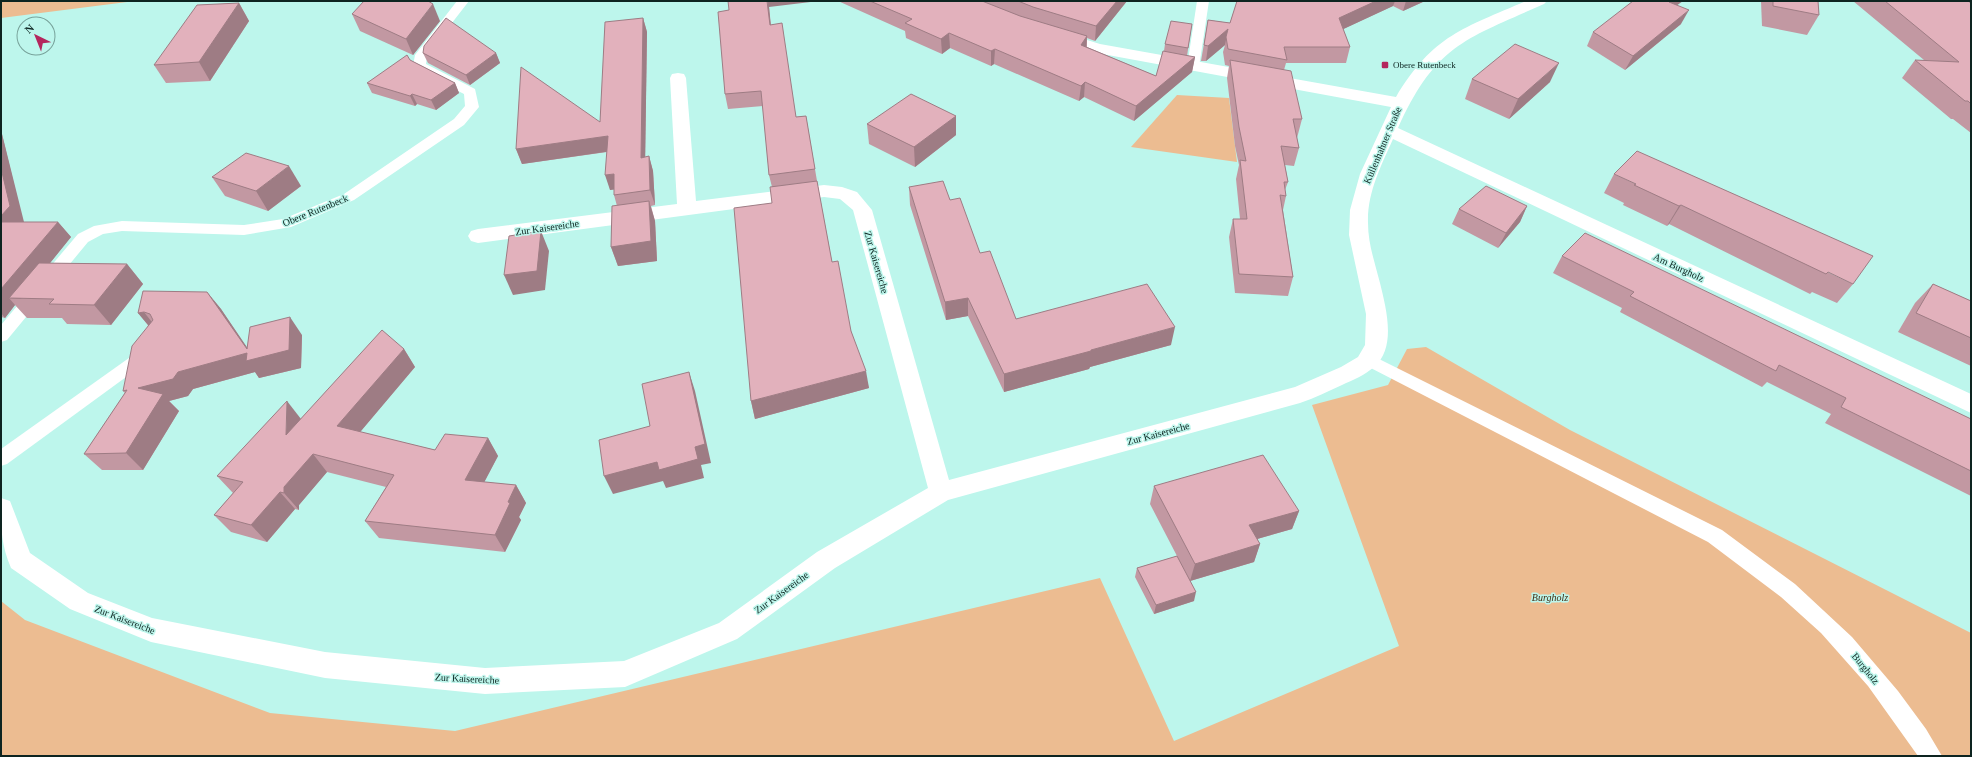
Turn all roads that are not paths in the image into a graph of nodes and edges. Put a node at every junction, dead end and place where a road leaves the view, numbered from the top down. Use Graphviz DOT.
graph roads {
  1 [pos="463,1"];
  2 [pos="1203,1"];
  3 [pos="1539,1"];
  4 [pos="1040,31"];
  5 [pos="1193,67"];
  6 [pos="678,78"];
  7 [pos="1400,103"];
  8 [pos="1388,130"];
  9 [pos="687,209"];
  10 [pos="478,236"];
  11 [pos="1,336"];
  12 [pos="158,337"];
  13 [pos="1369,360"];
  14 [pos="1971,404"];
  15 [pos="1,459"];
  16 [pos="941,492"];
  17 [pos="1,508"];
  18 [pos="1931,756"];
  1 -- 11 [label="lane, Obere Rutenbeck"];
  2 -- 5 [label="lane"];
  3 -- 7 [label="street, Küllenhahner Straße"];
  4 -- 5 [label="street"];
  5 -- 7 [label="street"];
  6 -- 9 [label="street"];
  7 -- 8 [label="street, Küllenhahner Straße"];
  8 -- 13 [label="street, Küllenhahner Straße"];
  8 -- 14 [label="street, Am Burgholz"];
  9 -- 10 [label="street, Zur Kaisereiche"];
  9 -- 16 [label="street, Zur Kaisereiche"];
  12 -- 15 [label="lane"];
  13 -- 16 [label="street, Zur Kaisereiche"];
  13 -- 18 [label="lane, Burgholz"];
  16 -- 17 [label="street, Zur Kaisereiche"];
}
